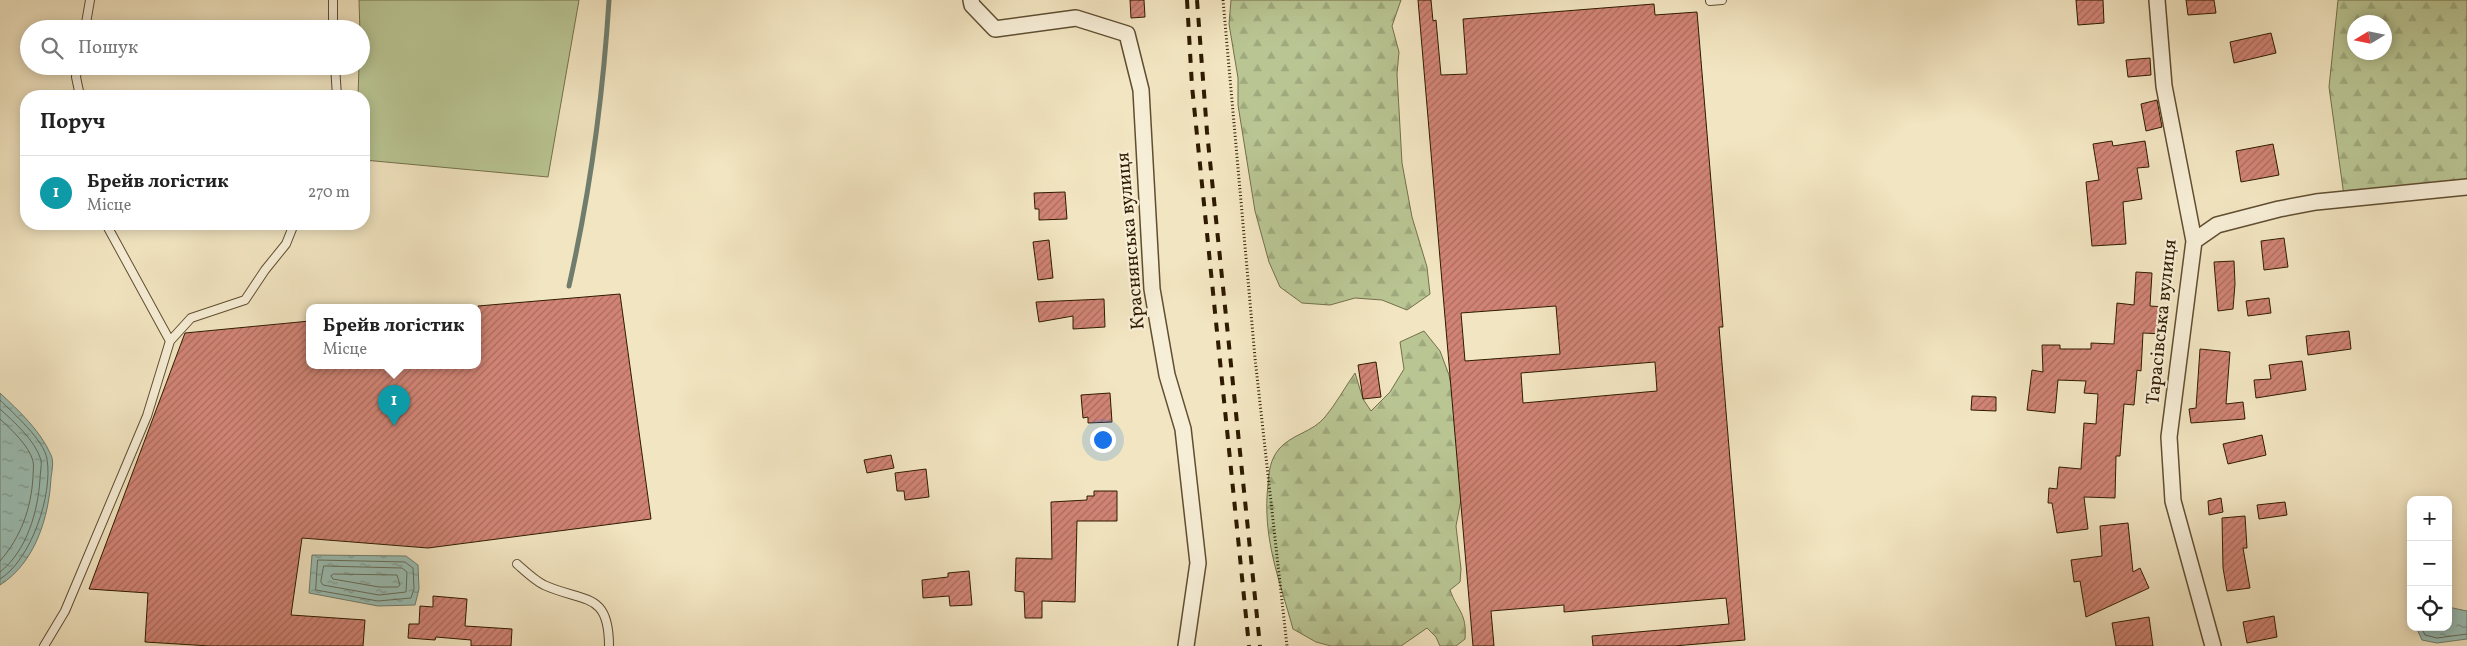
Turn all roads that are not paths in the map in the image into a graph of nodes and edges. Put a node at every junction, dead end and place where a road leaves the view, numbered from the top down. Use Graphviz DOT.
graph roads {
  1 [pos="90,0"];
  2 [pos="333,0"];
  3 [pos="971,0"];
  4 [pos="1722,0"];
  5 [pos="2157,0"];
  6 [pos="1710,1"];
  7 [pos="87,20"];
  8 [pos="332,20"];
  9 [pos="76,75"];
  10 [pos="336,75"];
  11 [pos="79,90"];
  12 [pos="337,90"];
  13 [pos="2467,187"];
  14 [pos="109,230"];
  15 [pos="292,230"];
  16 [pos="2194,242"];
  17 [pos="170,341"];
  18 [pos="517,564"];
  19 [pos="44,646"];
  20 [pos="609,646"];
  21 [pos="1186,646"];
  22 [pos="2213,646"];
  1 -- 7 [label="lane"];
  2 -- 8 [label="lane"];
  3 -- 21 [label="street, Краснянська вулиця"];
  4 -- 6 [label="lane"];
  5 -- 16 [label="street, Тарасівська вулиця"];
  9 -- 11 [label="lane"];
  10 -- 12 [label="lane"];
  13 -- 16 [label="street"];
  14 -- 17 [label="lane"];
  15 -- 17 [label="lane"];
  16 -- 22 [label="street, Тарасівська вулиця"];
  17 -- 19 [label="lane"];
  18 -- 20 [label="lane"];
}
